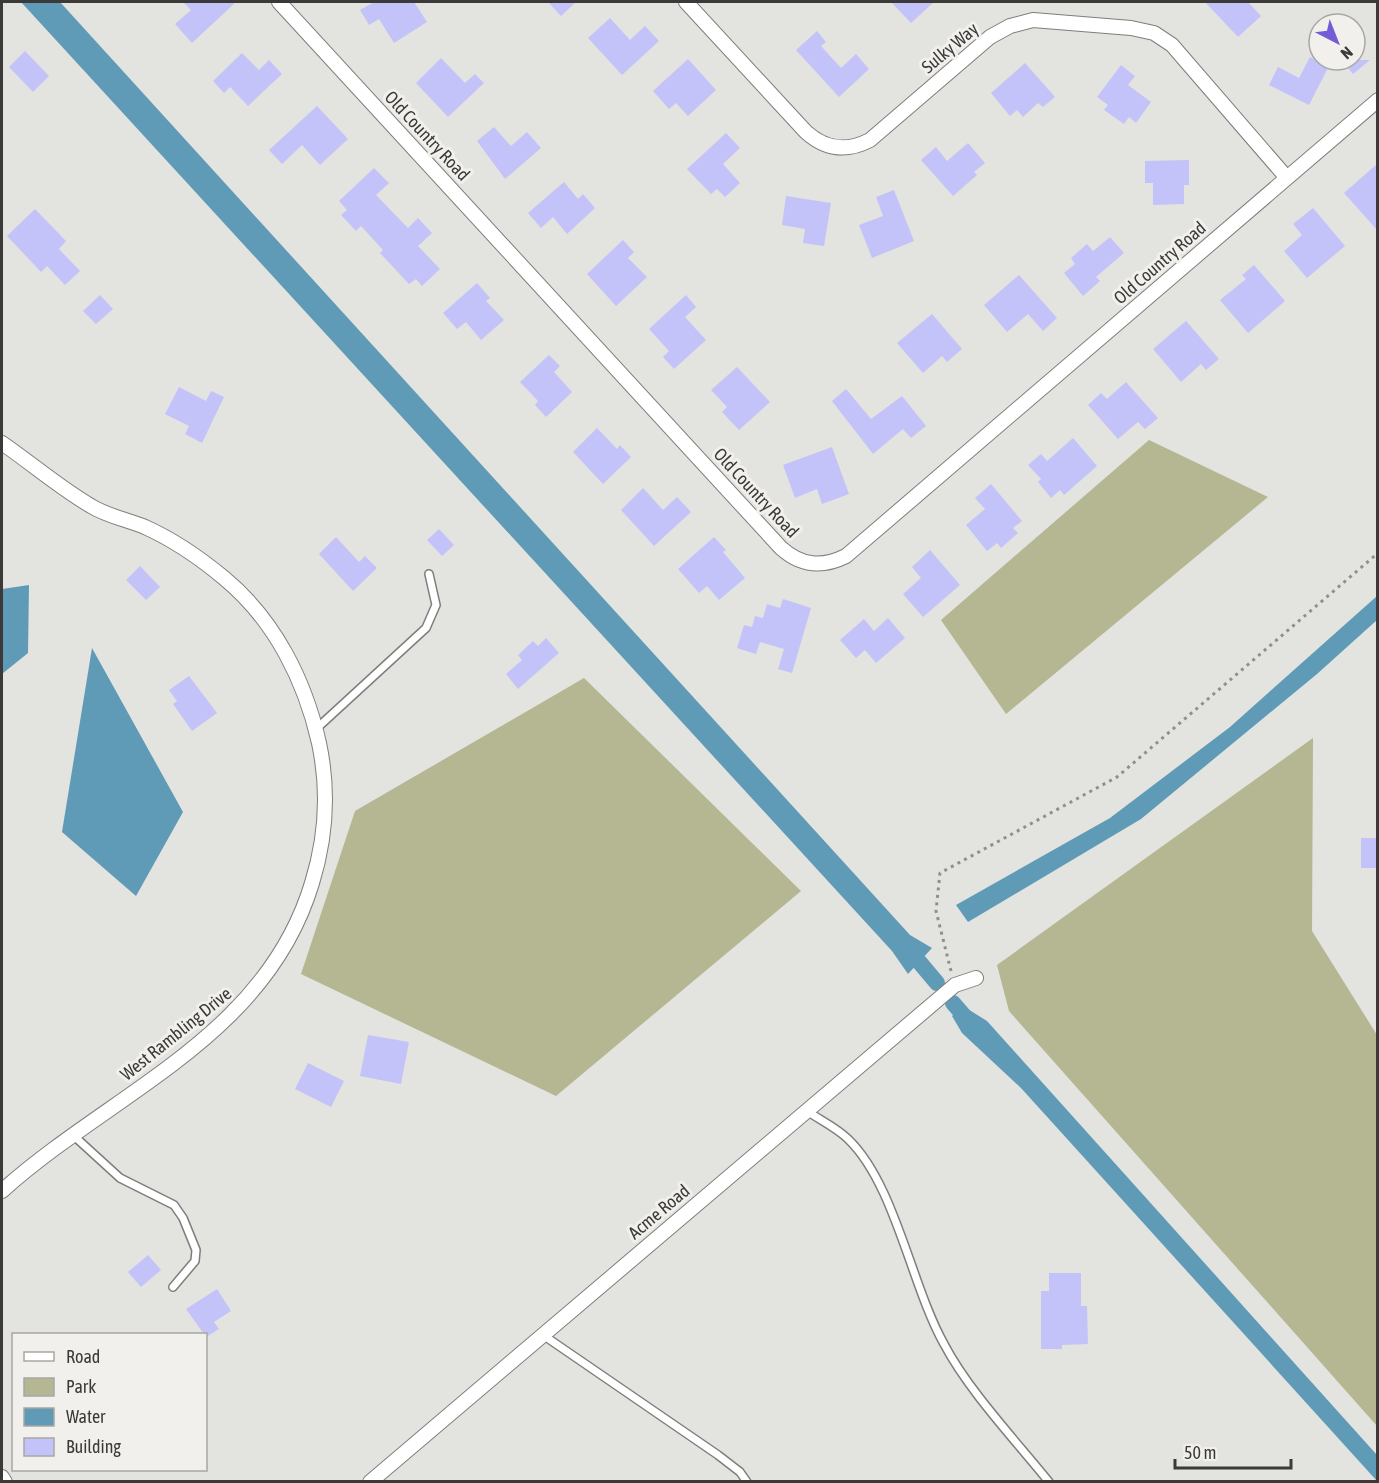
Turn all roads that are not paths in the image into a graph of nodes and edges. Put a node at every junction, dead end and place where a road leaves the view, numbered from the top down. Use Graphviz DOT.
graph roads {
  1 [pos="299,2"];
  2 [pos="686,2"];
  3 [pos="283,7"];
  4 [pos="1377,100"];
  5 [pos="1287,178"];
  6 [pos="2,443"];
  7 [pos="429,574"];
  8 [pos="316,729"];
  9 [pos="976,978"];
  10 [pos="807,1111"];
  11 [pos="75,1136"];
  12 [pos="2,1191"];
  13 [pos="173,1287"];
  14 [pos="543,1335"];
  15 [pos="2,1477"];
  16 [pos="5,1482"];
  17 [pos="370,1482"];
  18 [pos="747,1482"];
  19 [pos="1049,1482"];
  1 -- 3 [label="street"];
  2 -- 5 [label="street, Sulky Way"];
  3 -- 5 [label="street, Old Country Road"];
  4 -- 5 [label="street, Old Country Road"];
  6 -- 8 [label="street, West Rambling Drive"];
  7 -- 8 [label="lane"];
  8 -- 11 [label="street, West Rambling Drive"];
  9 -- 10 [label="street, Acme Road"];
  10 -- 14 [label="street, Acme Road"];
  10 -- 19 [label="lane"];
  11 -- 12 [label="street, West Rambling Drive"];
  11 -- 13 [label="lane"];
  14 -- 17 [label="street, Acme Road"];
  14 -- 18 [label="lane"];
  15 -- 16 [label="street"];
}
